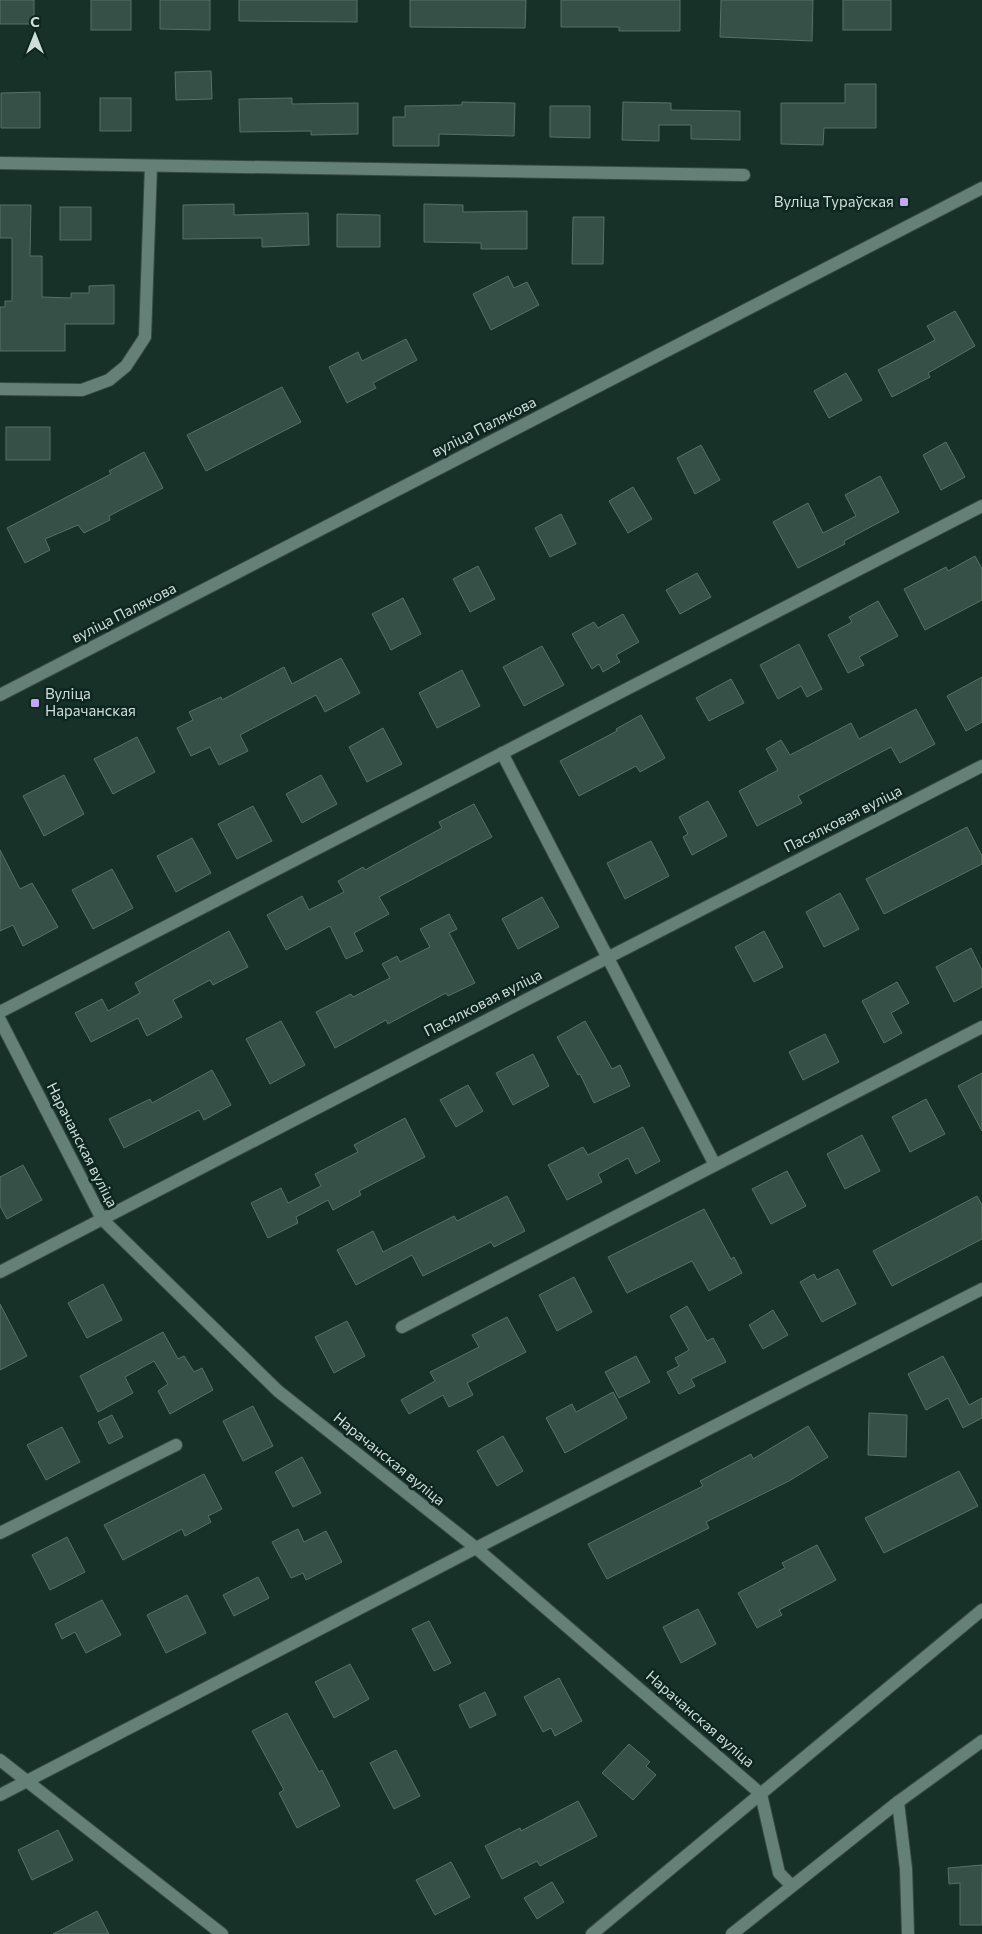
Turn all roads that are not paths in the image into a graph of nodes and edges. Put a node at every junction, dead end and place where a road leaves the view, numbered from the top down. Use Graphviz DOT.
graph roads {
  1 [pos="0,163"];
  2 [pos="151,166"];
  3 [pos="744,176"];
  4 [pos="982,188"];
  5 [pos="0,389"];
  6 [pos="982,506"];
  7 [pos="0,695"];
  8 [pos="502,753"];
  9 [pos="982,766"];
  10 [pos="609,956"];
  11 [pos="0,1012"];
  12 [pos="0,1020"];
  13 [pos="982,1027"];
  14 [pos="715,1165"];
  15 [pos="102,1219"];
  16 [pos="0,1272"];
  17 [pos="982,1290"];
  18 [pos="402,1326"];
  19 [pos="176,1445"];
  20 [pos="0,1532"];
  21 [pos="476,1548"];
  22 [pos="982,1610"];
  23 [pos="982,1741"];
  24 [pos="0,1760"];
  25 [pos="28,1781"];
  26 [pos="761,1794"];
  27 [pos="0,1795"];
  28 [pos="898,1802"];
  29 [pos="791,1885"];
  30 [pos="222,1934"];
  31 [pos="592,1934"];
  32 [pos="732,1934"];
  33 [pos="908,1934"];
  1 -- 2 [label="street"];
  2 -- 3 [label="street"];
  2 -- 5 [label="street"];
  4 -- 7 [label="street, вуліца Палякова"];
  6 -- 8 [label="street"];
  8 -- 10 [label="street"];
  8 -- 11 [label="street"];
  9 -- 10 [label="street, Пасялковая вуліца"];
  10 -- 14 [label="street"];
  10 -- 15 [label="street, Пасялковая вуліца"];
  12 -- 15 [label="street, Нарачанская вуліца"];
  13 -- 14 [label="street"];
  14 -- 18 [label="street"];
  15 -- 16 [label="street, Пасялковая вуліца"];
  15 -- 21 [label="street, Нарачанская вуліца"];
  17 -- 21 [label="street"];
  19 -- 20 [label="street"];
  21 -- 25 [label="street"];
  21 -- 26 [label="street, Нарачанская вуліца"];
  22 -- 26 [label="street"];
  23 -- 28 [label="street"];
  24 -- 25 [label="street"];
  25 -- 27 [label="street"];
  25 -- 30 [label="street"];
  26 -- 29 [label="street"];
  26 -- 31 [label="street"];
  28 -- 29 [label="street"];
  28 -- 33 [label="street"];
  29 -- 32 [label="street"];
}
